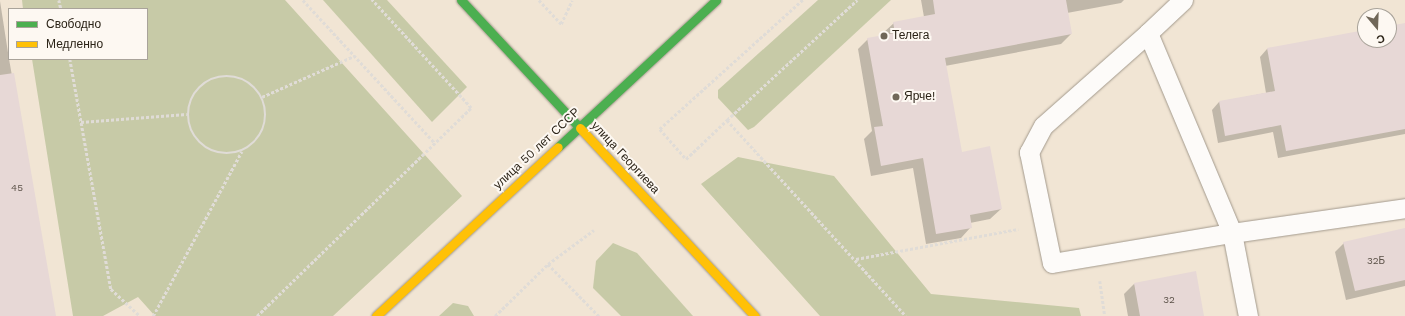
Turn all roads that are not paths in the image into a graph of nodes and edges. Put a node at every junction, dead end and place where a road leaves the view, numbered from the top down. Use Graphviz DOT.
graph roads {
  1 [pos="461,0"];
  2 [pos="716,0"];
  3 [pos="1183,0"];
  4 [pos="1148,33"];
  5 [pos="579,127"];
  6 [pos="1405,208"];
  7 [pos="1232,233"];
  8 [pos="376,316"];
  9 [pos="755,316"];
  10 [pos="1248,316"];
  1 -- 5 [label="street, улица Георгиева"];
  2 -- 5 [label="street, улица 50 лет СССР"];
  3 -- 4 [label="lane"];
  4 -- 7 [label="lane"];
  4 -- 7 [label="lane"];
  5 -- 8 [label="street, улица 50 лет СССР"];
  5 -- 9 [label="street, улица Георгиева"];
  6 -- 7 [label="lane"];
  7 -- 10 [label="lane"];
}
